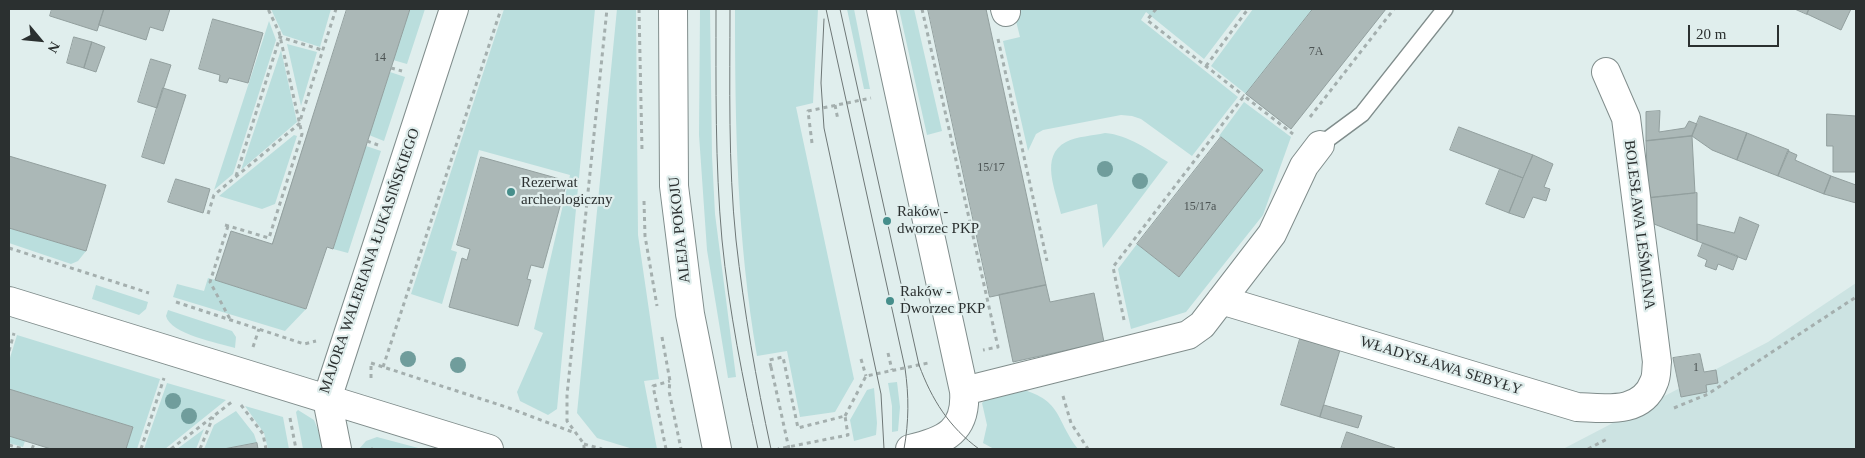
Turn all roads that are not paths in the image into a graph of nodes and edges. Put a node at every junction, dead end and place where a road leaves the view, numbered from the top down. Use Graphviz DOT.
graph roads {
  1 [pos="454,9"];
  2 [pos="673,9"];
  3 [pos="881,9"];
  4 [pos="1445,9"];
  5 [pos="1606,72"];
  6 [pos="1310,137"];
  7 [pos="1221,300"];
  8 [pos="9,301"];
  9 [pos="1654,382"];
  10 [pos="964,391"];
  11 [pos="327,399"];
  12 [pos="337,449"];
  13 [pos="489,449"];
  14 [pos="717,449"];
  15 [pos="910,449"];
  1 -- 11 [label="street, MAJORA WALERIANA ŁUKASIŃSKIEGO"];
  2 -- 14 [label="street, ALEJA POKOJU"];
  3 -- 10 [label="street"];
  4 -- 6 [label="lane"];
  5 -- 9 [label="street, BOLESŁAWA LEŚMIANA"];
  6 -- 7 [label="street"];
  7 -- 9 [label="street, WŁADYSŁAWA SEBYŁY"];
  7 -- 10 [label="street"];
  8 -- 11 [label="street, MAJORA WALERIANA ŁUKASIŃSKIEGO"];
  10 -- 15 [label="street"];
  11 -- 12 [label="street"];
  11 -- 13 [label="street"];
}
